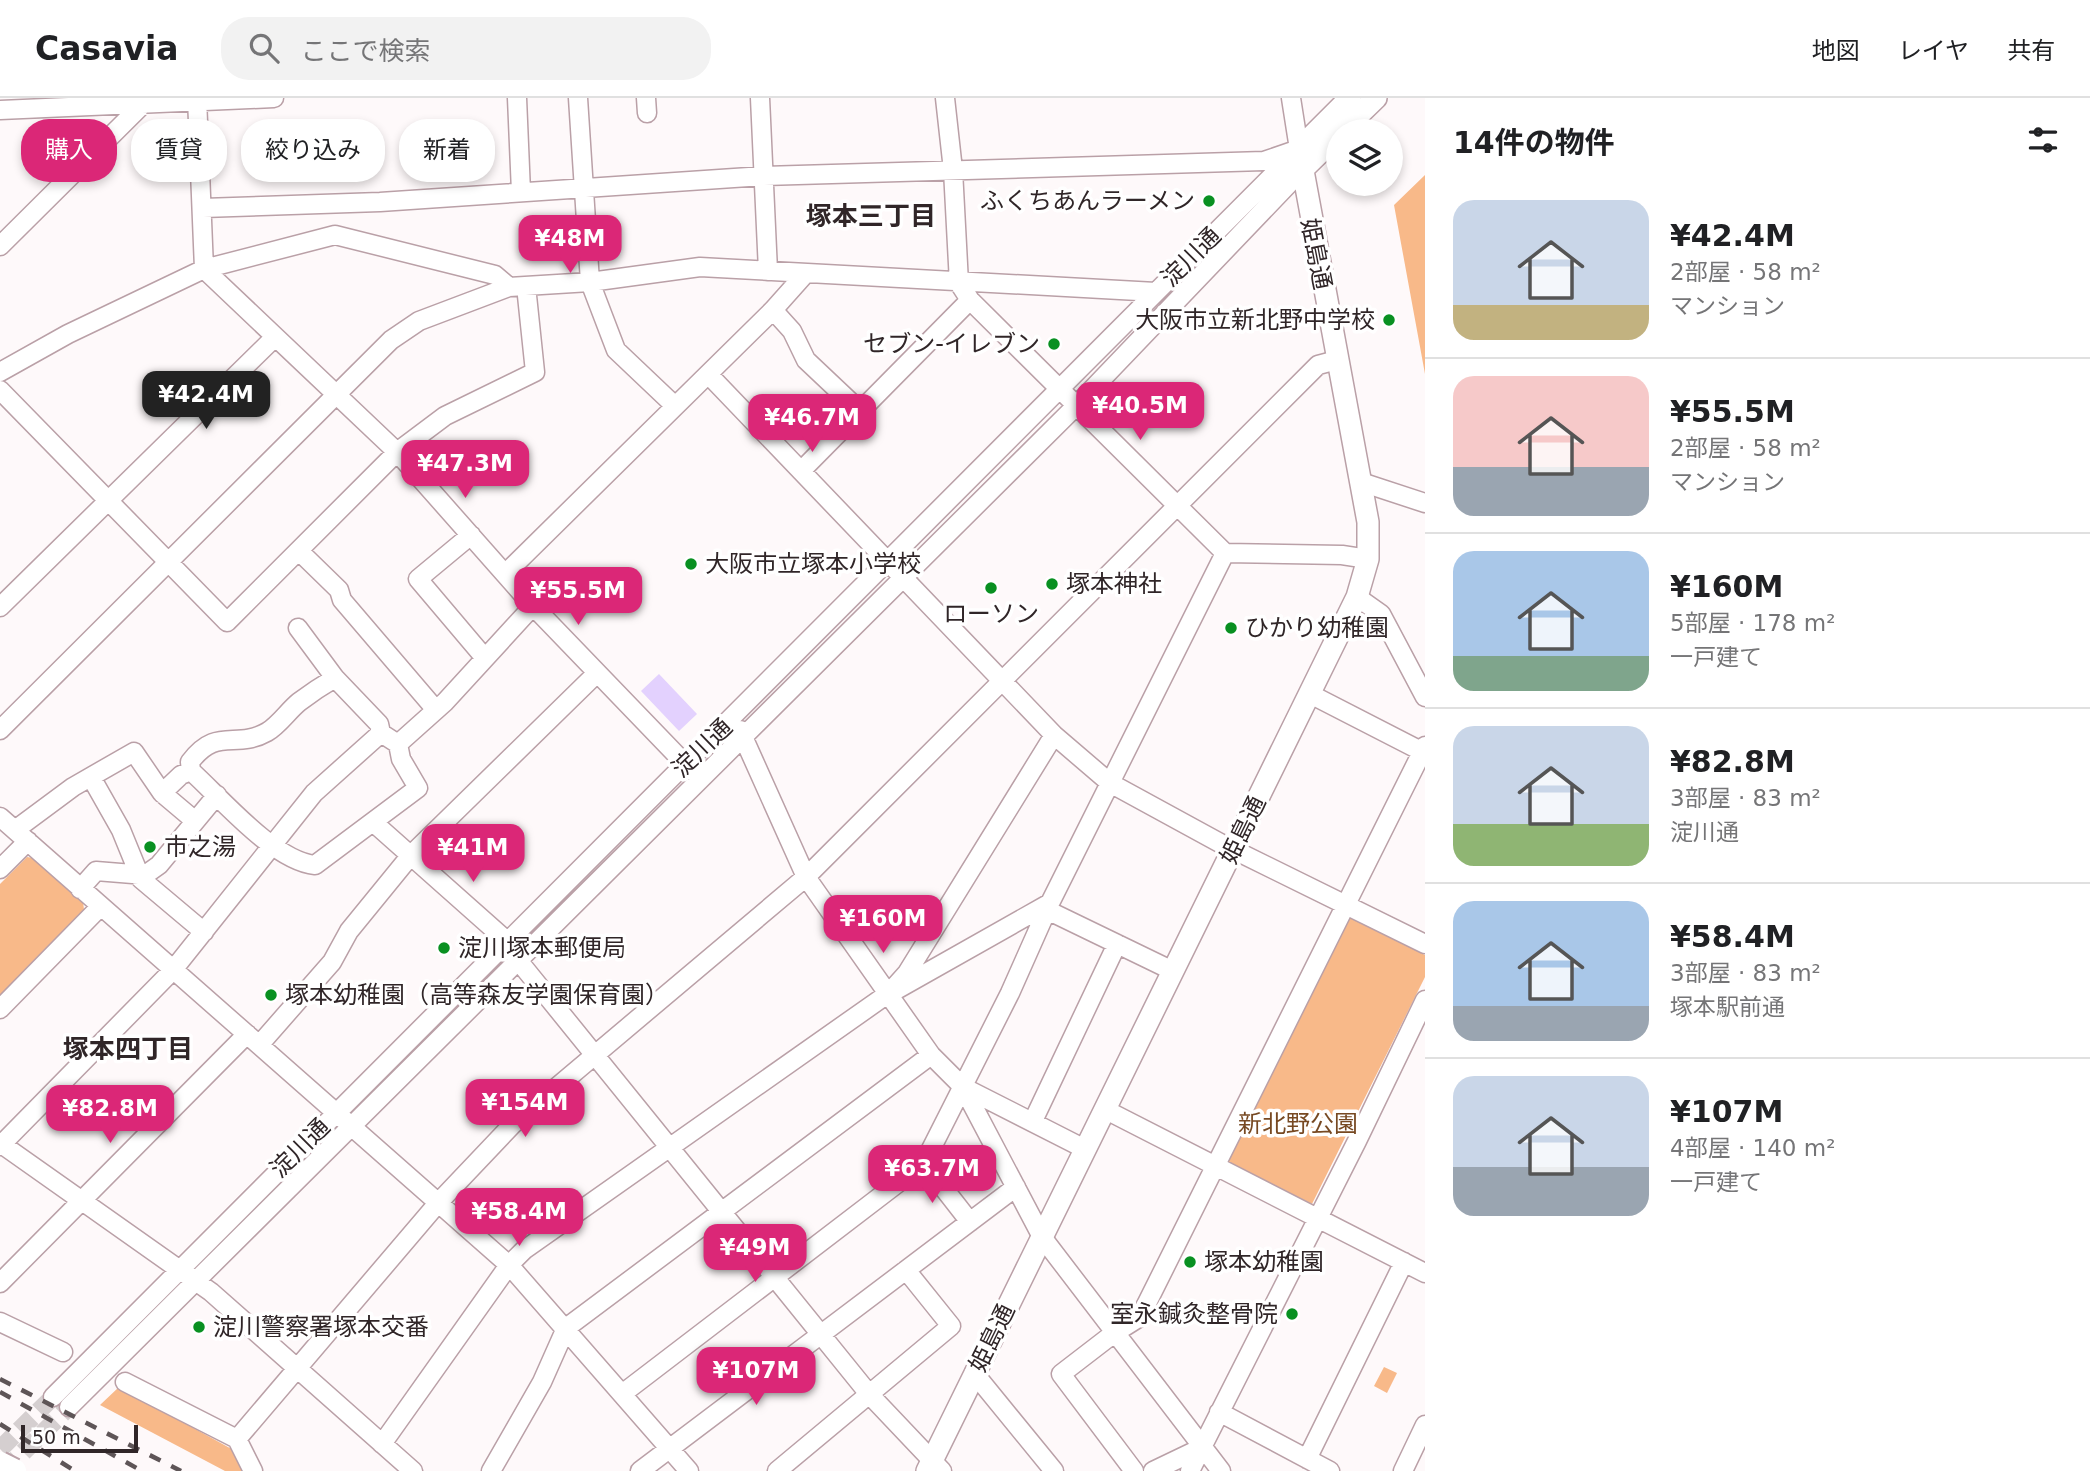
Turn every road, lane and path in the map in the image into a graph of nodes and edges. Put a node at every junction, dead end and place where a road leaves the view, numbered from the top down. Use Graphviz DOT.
graph roads {
  1 [pos="274,98"];
  2 [pos="517,98"];
  3 [pos="578,98"];
  4 [pos="760,98"];
  5 [pos="945,98"];
  6 [pos="1291,98"];
  7 [pos="1350,98"];
  8 [pos="1376,98"];
  9 [pos="197,99"];
  10 [pos="141,106"];
  11 [pos="4,114"];
  12 [pos="1354,119"];
  13 [pos="1326,147"];
  14 [pos="1299,149"];
  15 [pos="953,170"];
  16 [pos="1301,171"];
  17 [pos="764,176"];
  18 [pos="582,188"];
  19 [pos="522,192"];
  20 [pos="203,208"];
  21 [pos="0,246"];
  22 [pos="204,269"];
  23 [pos="768,271"];
  24 [pos="806,273"];
  25 [pos="590,282"];
  26 [pos="959,283"];
  27 [pos="518,286"];
  28 [pos="1156,292"];
  29 [pos="970,300"];
  30 [pos="773,310"];
  31 [pos="275,337"];
  32 [pos="1337,360"];
  33 [pos="0,372"];
  34 [pos="708,374"];
  35 [pos="0,390"];
  36 [pos="1060,390"];
  37 [pos="335,394"];
  38 [pos="675,405"];
  39 [pos="1077,405"];
  40 [pos="860,411"];
  41 [pos="397,452"];
  42 [pos="801,471"];
  43 [pos="1361,482"];
  44 [pos="110,498"];
  45 [pos="1425,503"];
  46 [pos="1175,506"];
  47 [pos="471,535"];
  48 [pos="300,552"];
  49 [pos="1225,553"];
  50 [pos="1367,559"];
  51 [pos="170,560"];
  52 [pos="888,562"];
  53 [pos="505,574"];
  54 [pos="901,578"];
  55 [pos="1357,597"];
  56 [pos="533,606"];
  57 [pos="0,607"];
  58 [pos="298,628"];
  59 [pos="484,657"];
  60 [pos="596,674"];
  61 [pos="335,678"];
  62 [pos="1003,680"];
  63 [pos="1310,694"];
  64 [pos="1425,697"];
  65 [pos="436,710"];
  66 [pos="732,720"];
  67 [pos="0,730"];
  68 [pos="381,733"];
  69 [pos="1054,734"];
  70 [pos="746,736"];
  71 [pos="398,744"];
  72 [pos="1424,750"];
  73 [pos="685,764"];
  74 [pos="191,771"];
  75 [pos="91,777"];
  76 [pos="701,780"];
  77 [pos="1110,783"];
  78 [pos="162,793"];
  79 [pos="217,795"];
  80 [pos="0,817"];
  81 [pos="194,820"];
  82 [pos="374,823"];
  83 [pos="21,836"];
  84 [pos="273,846"];
  85 [pos="1233,849"];
  86 [pos="411,855"];
  87 [pos="0,869"];
  88 [pos="139,876"];
  89 [pos="806,877"];
  90 [pos="80,889"];
  91 [pos="1049,906"];
  92 [pos="1345,906"];
  93 [pos="100,907"];
  94 [pos="204,932"];
  95 [pos="508,942"];
  96 [pos="1117,944"];
  97 [pos="1425,944"];
  98 [pos="517,959"];
  99 [pos="173,970"];
  100 [pos="1173,971"];
  101 [pos="889,993"];
  102 [pos="1425,1000"];
  103 [pos="0,1009"];
  104 [pos="254,1039"];
  105 [pos="593,1055"];
  106 [pos="930,1055"];
  107 [pos="963,1087"];
  108 [pos="1106,1110"];
  109 [pos="336,1112"];
  110 [pos="1033,1121"];
  111 [pos="351,1126"];
  112 [pos="1,1145"];
  113 [pos="670,1147"];
  114 [pos="1086,1149"];
  115 [pos="924,1163"];
  116 [pos="1213,1167"];
  117 [pos="1016,1187"];
  118 [pos="81,1201"];
  119 [pos="438,1203"];
  120 [pos="720,1211"];
  121 [pos="1318,1218"];
  122 [pos="970,1222"];
  123 [pos="1042,1237"];
  124 [pos="1404,1262"];
  125 [pos="509,1265"];
  126 [pos="906,1270"];
  127 [pos="1425,1273"];
  128 [pos="186,1276"];
  129 [pos="775,1278"];
  130 [pos="0,1283"];
  131 [pos="0,1322"];
  132 [pos="566,1328"];
  133 [pos="819,1333"];
  134 [pos="1113,1334"];
  135 [pos="64,1352"];
  136 [pos="298,1370"];
  137 [pos="974,1373"];
  138 [pos="125,1382"];
  139 [pos="622,1394"];
  140 [pos="869,1394"];
  141 [pos="53,1397"];
  142 [pos="69,1407"];
  143 [pos="1219,1412"];
  144 [pos="1425,1425"];
  145 [pos="237,1439"];
  146 [pos="382,1444"];
  147 [pos="668,1448"];
  148 [pos="1201,1448"];
  149 [pos="1307,1459"];
  150 [pos="0,1464"];
  151 [pos="934,1467"];
  152 [pos="14,1471"];
  153 [pos="253,1471"];
  154 [pos="413,1471"];
  155 [pos="491,1471"];
  156 [pos="640,1471"];
  157 [pos="689,1471"];
  158 [pos="776,1471"];
  159 [pos="1054,1471"];
  160 [pos="1134,1471"];
  161 [pos="1153,1471"];
  162 [pos="1191,1471"];
  163 [pos="1221,1471"];
  164 [pos="1330,1471"];
  165 [pos="1403,1471"];
  1 -- 9 [label="street"];
  2 -- 19 [label="street"];
  3 -- 18 [label="street"];
  4 -- 17 [label="street"];
  5 -- 15 [label="street"];
  6 -- 14 [label="street"];
  7 -- 14 [label="main road, 淀川通"];
  8 -- 12 [label="main road, 淀川通"];
  9 -- 10 [label="street"];
  9 -- 20 [label="street"];
  10 -- 11 [label="street"];
  10 -- 21 [label="street"];
  13 -- 16 [label="main road, 淀川通"];
  14 -- 15 [label="street"];
  14 -- 16 [label="main road, 姫島通"];
  14 -- 28 [label="street, 淀川通"];
  15 -- 17 [label="street"];
  15 -- 26 [label="street"];
  16 -- 32 [label="main road, 姫島通"];
  16 -- 39 [label="street, 淀川通"];
  17 -- 18 [label="street"];
  17 -- 23 [label="street"];
  18 -- 19 [label="street"];
  18 -- 25 [label="street"];
  19 -- 20 [label="street"];
  20 -- 22 [label="street"];
  22 -- 27 [label="street"];
  22 -- 31 [label="street"];
  22 -- 33 [label="street"];
  23 -- 24 [label="street"];
  23 -- 25 [label="street"];
  24 -- 26 [label="street"];
  24 -- 30 [label="street"];
  25 -- 27 [label="street"];
  25 -- 38 [label="street"];
  26 -- 28 [label="street"];
  26 -- 29 [label="street"];
  27 -- 37 [label="street"];
  27 -- 41 [label="street"];
  28 -- 36 [label="street, 淀川通"];
  29 -- 36 [label="street"];
  29 -- 40 [label="street"];
  30 -- 34 [label="street"];
  30 -- 40 [label="street"];
  31 -- 37 [label="street"];
  31 -- 44 [label="street"];
  32 -- 43 [label="main road, 姫島通"];
  32 -- 46 [label="street"];
  34 -- 38 [label="street"];
  34 -- 42 [label="street"];
  35 -- 44 [label="street"];
  36 -- 39 [label="street"];
  36 -- 52 [label="street, 淀川通"];
  37 -- 41 [label="street"];
  37 -- 51 [label="street"];
  38 -- 53 [label="street"];
  39 -- 46 [label="street"];
  39 -- 54 [label="street, 淀川通"];
  40 -- 42 [label="street"];
  41 -- 47 [label="street"];
  41 -- 48 [label="street"];
  42 -- 52 [label="street"];
  43 -- 45 [label="street"];
  43 -- 50 [label="main road, 姫島通"];
  44 -- 51 [label="street"];
  44 -- 57 [label="street"];
  46 -- 49 [label="street"];
  46 -- 62 [label="street"];
  47 -- 53 [label="street"];
  47 -- 59 [label="street"];
  48 -- 51 [label="street"];
  48 -- 65 [label="street"];
  49 -- 50 [label="street"];
  49 -- 77 [label="street"];
  50 -- 55 [label="main road, 姫島通"];
  51 -- 67 [label="street"];
  52 -- 54 [label="street"];
  52 -- 66 [label="street, 淀川通"];
  53 -- 56 [label="street"];
  54 -- 62 [label="street"];
  54 -- 70 [label="street, 淀川通"];
  55 -- 63 [label="main road, 姫島通"];
  55 -- 64 [label="street"];
  56 -- 59 [label="street"];
  56 -- 60 [label="street"];
  58 -- 61 [label="street"];
  59 -- 65 [label="street"];
  60 -- 73 [label="street"];
  60 -- 86 [label="street"];
  61 -- 68 [label="street"];
  61 -- 74 [label="street"];
  62 -- 69 [label="street"];
  62 -- 89 [label="street"];
  63 -- 72 [label="street"];
  63 -- 85 [label="main road, 姫島通"];
  65 -- 71 [label="street"];
  66 -- 70 [label="street"];
  66 -- 73 [label="street, 淀川通"];
  68 -- 71 [label="street"];
  68 -- 84 [label="street"];
  69 -- 77 [label="street"];
  69 -- 101 [label="street"];
  70 -- 76 [label="street, 淀川通"];
  70 -- 89 [label="street"];
  71 -- 82 [label="street"];
  72 -- 92 [label="street"];
  73 -- 76 [label="street"];
  73 -- 95 [label="street, 淀川通"];
  74 -- 78 [label="street"];
  74 -- 79 [label="street"];
  75 -- 78 [label="street"];
  75 -- 83 [label="street"];
  75 -- 88 [label="street"];
  76 -- 98 [label="street, 淀川通"];
  77 -- 85 [label="street"];
  77 -- 91 [label="street"];
  78 -- 81 [label="street"];
  79 -- 81 [label="street"];
  79 -- 84 [label="street"];
  80 -- 83 [label="street"];
  81 -- 88 [label="street"];
  82 -- 84 [label="street"];
  82 -- 86 [label="street"];
  83 -- 87 [label="street"];
  83 -- 90 [label="street"];
  84 -- 94 [label="street"];
  85 -- 92 [label="street"];
  85 -- 100 [label="main road, 姫島通"];
  86 -- 95 [label="street"];
  86 -- 104 [label="street"];
  88 -- 90 [label="street"];
  88 -- 94 [label="street"];
  89 -- 101 [label="street"];
  89 -- 105 [label="street"];
  90 -- 93 [label="street"];
  91 -- 96 [label="street"];
  91 -- 101 [label="street"];
  91 -- 107 [label="street"];
  92 -- 97 [label="street"];
  92 -- 116 [label="street"];
  93 -- 99 [label="street"];
  93 -- 103 [label="street"];
  94 -- 99 [label="street"];
  95 -- 98 [label="street"];
  95 -- 109 [label="street, 淀川通"];
  96 -- 100 [label="street"];
  96 -- 110 [label="street"];
  98 -- 105 [label="street"];
  98 -- 111 [label="street, 淀川通"];
  99 -- 104 [label="street"];
  99 -- 112 [label="street"];
  100 -- 108 [label="main road, 姫島通"];
  101 -- 106 [label="street"];
  101 -- 113 [label="street"];
  102 -- 121 [label="street"];
  104 -- 109 [label="street"];
  104 -- 118 [label="street"];
  105 -- 113 [label="street"];
  105 -- 119 [label="street"];
  106 -- 107 [label="street"];
  106 -- 120 [label="street"];
  107 -- 110 [label="street"];
  107 -- 115 [label="street"];
  107 -- 117 [label="street"];
  108 -- 114 [label="main road, 姫島通"];
  108 -- 116 [label="street"];
  109 -- 111 [label="street"];
  109 -- 128 [label="street, 淀川通"];
  110 -- 114 [label="street"];
  111 -- 119 [label="street"];
  111 -- 128 [label="street, 淀川通"];
  112 -- 118 [label="street"];
  113 -- 120 [label="street"];
  113 -- 125 [label="street"];
  114 -- 123 [label="main road, 姫島通"];
  115 -- 122 [label="street"];
  115 -- 129 [label="street"];
  116 -- 121 [label="street"];
  116 -- 134 [label="street"];
  117 -- 122 [label="street"];
  117 -- 123 [label="street"];
  118 -- 128 [label="street"];
  118 -- 130 [label="street"];
  119 -- 125 [label="street"];
  119 -- 136 [label="street"];
  120 -- 129 [label="street"];
  120 -- 132 [label="street"];
  121 -- 124 [label="street"];
  121 -- 143 [label="street"];
  122 -- 126 [label="street"];
  123 -- 134 [label="street"];
  123 -- 137 [label="main road, 姫島通"];
  124 -- 127 [label="street"];
  124 -- 149 [label="street"];
  125 -- 132 [label="street"];
  125 -- 146 [label="street"];
  126 -- 133 [label="street"];
  126 -- 140 [label="street"];
  128 -- 136 [label="street"];
  128 -- 141 [label="street, 淀川通"];
  128 -- 142 [label="street, 淀川通"];
  129 -- 133 [label="street"];
  129 -- 139 [label="street"];
  131 -- 135 [label="street"];
  132 -- 139 [label="street"];
  132 -- 155 [label="street"];
  133 -- 140 [label="street"];
  133 -- 147 [label="street"];
  134 -- 148 [label="street"];
  134 -- 160 [label="street"];
  136 -- 145 [label="street"];
  136 -- 146 [label="street"];
  137 -- 151 [label="main road, 姫島通"];
  137 -- 159 [label="street"];
  138 -- 145 [label="street"];
  139 -- 147 [label="street"];
  140 -- 151 [label="street"];
  140 -- 158 [label="street"];
  143 -- 148 [label="street"];
  143 -- 149 [label="street"];
  144 -- 165 [label="street"];
  145 -- 153 [label="street"];
  146 -- 154 [label="street"];
  147 -- 156 [label="street"];
  147 -- 157 [label="street"];
  148 -- 161 [label="street"];
  148 -- 162 [label="street"];
  148 -- 163 [label="street"];
  149 -- 164 [label="street"];
  150 -- 152 [label="highway, bridge"];
}
